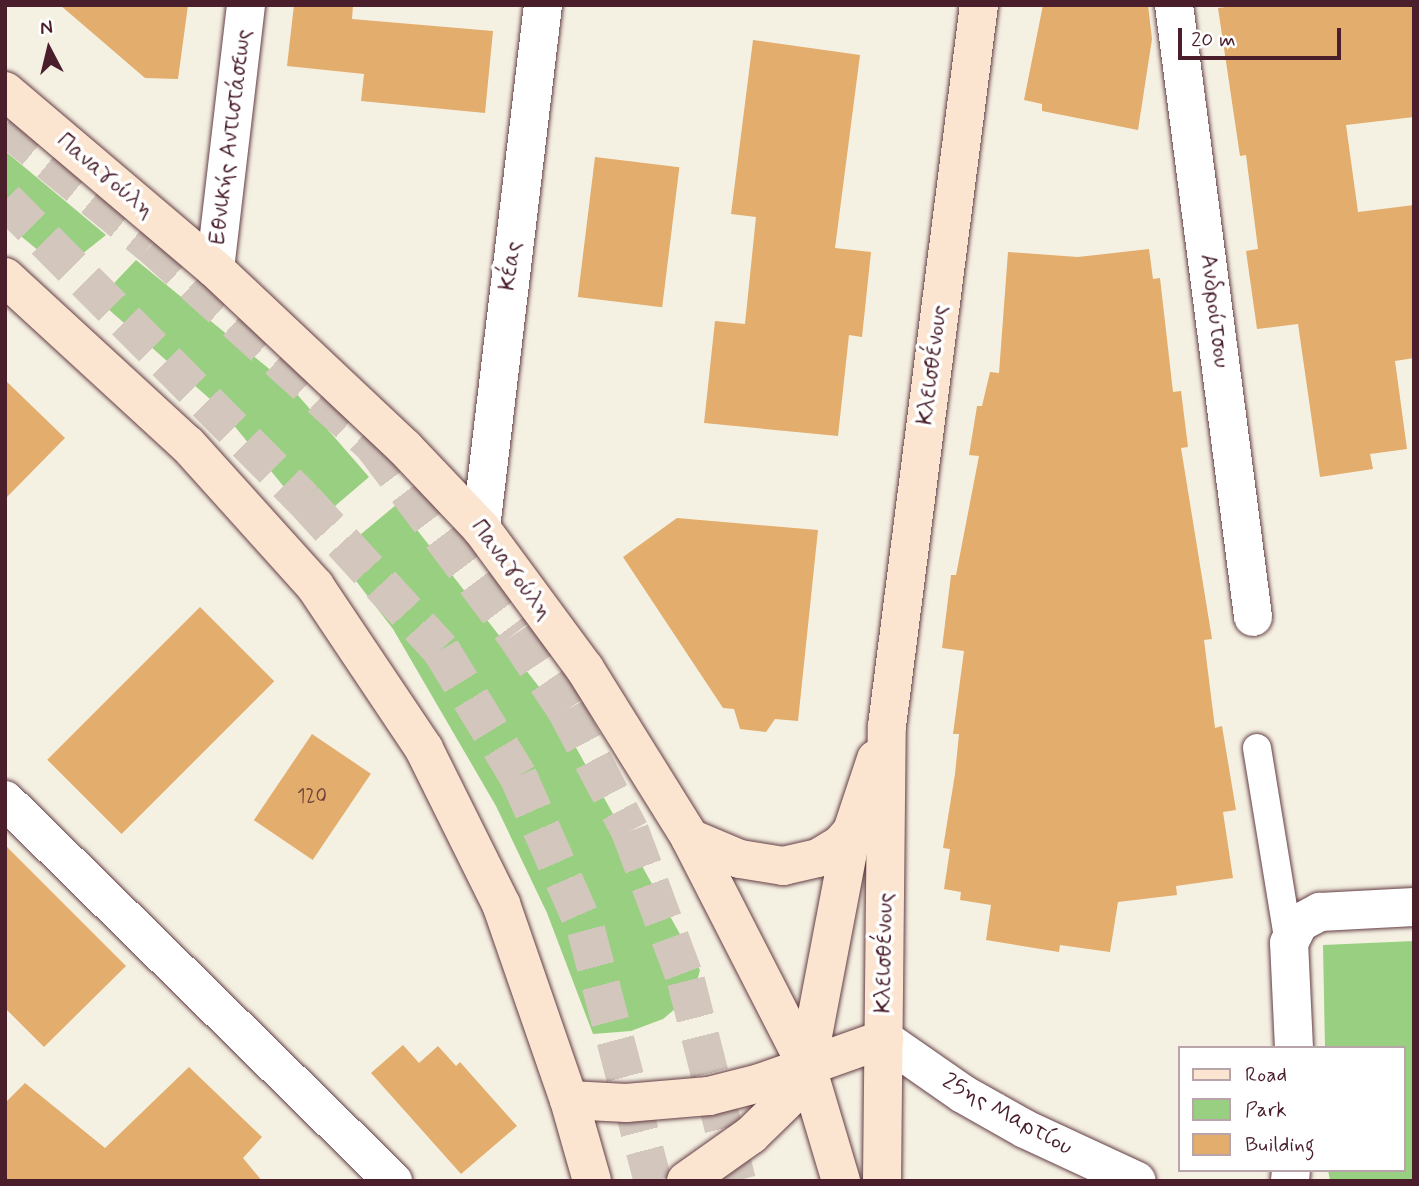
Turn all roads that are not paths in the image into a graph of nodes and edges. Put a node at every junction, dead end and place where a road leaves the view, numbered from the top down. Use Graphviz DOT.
graph roads {
  1 [pos="246,5"];
  2 [pos="543,5"];
  3 [pos="979,5"];
  4 [pos="1174,5"];
  5 [pos="5,91"];
  6 [pos="215,269"];
  7 [pos="5,277"];
  8 [pos="481,528"];
  9 [pos="1253,617"];
  10 [pos="887,726"];
  11 [pos="1258,748"];
  12 [pos="5,800"];
  13 [pos="852,831"];
  14 [pos="690,838"];
  15 [pos="1414,907"];
  16 [pos="1289,943"];
  17 [pos="884,1039"];
  18 [pos="1294,1046"];
  19 [pos="807,1067"];
  20 [pos="569,1100"];
  21 [pos="393,1181"];
  22 [pos="592,1181"];
  23 [pos="686,1181"];
  24 [pos="841,1181"];
  25 [pos="882,1181"];
  26 [pos="1137,1181"];
  1 -- 6 [label="street, Εθνικής Αντιστάσεως"];
  2 -- 8 [label="street, Κέας"];
  3 -- 10 [label="main road, Κλεισθένους"];
  4 -- 9 [label="street, Ανδρούτσου"];
  5 -- 6 [label="main road, Παναγούλη"];
  6 -- 8 [label="main road, Παναγούλη"];
  7 -- 20 [label="main road"];
  8 -- 14 [label="main road, Παναγούλη"];
  10 -- 13 [label="main road, Κλεισθένους"];
  10 -- 17 [label="main road, Κλεισθένους"];
  11 -- 16 [label="lane"];
  12 -- 21 [label="street"];
  13 -- 14 [label="main road"];
  13 -- 19 [label="main road, Κλεισθένους"];
  14 -- 19 [label="main road, Παναγούλη"];
  15 -- 16 [label="street"];
  16 -- 18 [label="street"];
  17 -- 19 [label="main road"];
  17 -- 25 [label="main road, Κλεισθένους"];
  17 -- 26 [label="street, 25ης Μαρτίου"];
  19 -- 20 [label="main road"];
  19 -- 23 [label="main road"];
  19 -- 24 [label="main road, Παναγούλη"];
  20 -- 22 [label="main road"];
}
